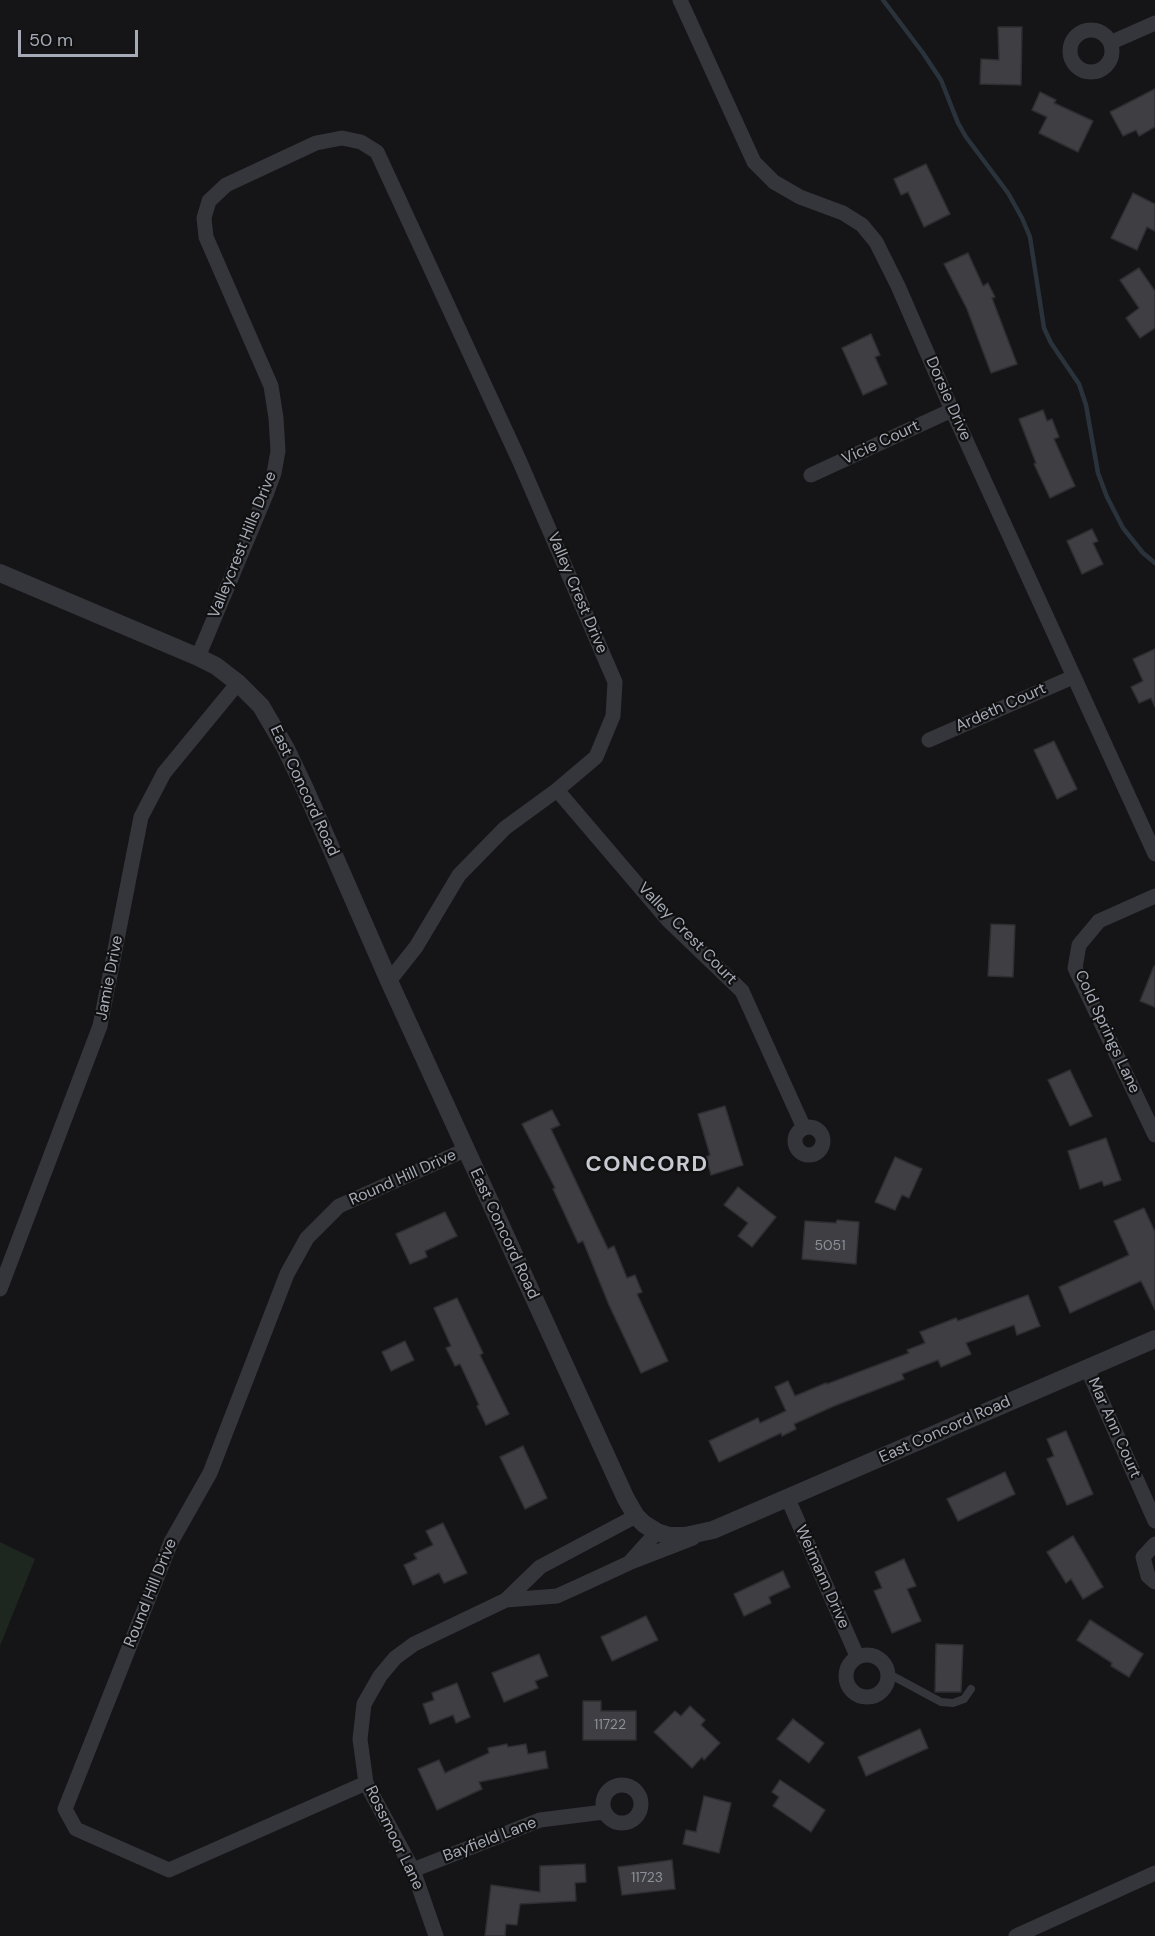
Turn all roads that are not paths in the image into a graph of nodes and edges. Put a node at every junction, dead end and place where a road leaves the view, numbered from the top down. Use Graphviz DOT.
graph roads {
  1 [pos="680,0"];
  2 [pos="1155,23"];
  3 [pos="1112,42"];
  4 [pos="377,152"];
  5 [pos="952,410"];
  6 [pos="811,475"];
  7 [pos="0,573"];
  8 [pos="198,657"];
  9 [pos="1073,677"];
  10 [pos="238,683"];
  11 [pos="929,740"];
  12 [pos="557,790"];
  13 [pos="1155,854"];
  14 [pos="1155,896"];
  15 [pos="389,981"];
  16 [pos="804,1128"];
  17 [pos="1155,1135"];
  18 [pos="465,1150"];
  19 [pos="0,1289"];
  20 [pos="1155,1338"];
  21 [pos="1087,1368"];
  22 [pos="788,1499"];
  23 [pos="636,1516"];
  24 [pos="1155,1521"];
  25 [pos="713,1530"];
  26 [pos="657,1532"];
  27 [pos="1155,1544"];
  28 [pos="629,1563"];
  29 [pos="1155,1582"];
  30 [pos="506,1600"];
  31 [pos="857,1656"];
  32 [pos="889,1674"];
  33 [pos="971,1689"];
  34 [pos="366,1783"];
  35 [pos="604,1812"];
  36 [pos="413,1870"];
  37 [pos="1155,1873"];
  38 [pos="436,1936"];
  39 [pos="1016,1936"];
  1 -- 5 [label="street, Dorsie Drive"];
  2 -- 3 [label="street"];
  4 -- 8 [label="street, Valleycrest Hills Drive"];
  4 -- 12 [label="street, Valley Crest Drive"];
  5 -- 6 [label="street, Vicie Court"];
  5 -- 9 [label="street, Dorsie Drive"];
  7 -- 8 [label="street, East Concord Road"];
  8 -- 10 [label="street, East Concord Road"];
  9 -- 11 [label="street, Ardeth Court"];
  9 -- 13 [label="street, Dorsie Drive"];
  10 -- 15 [label="street, East Concord Road"];
  10 -- 19 [label="street, Jamie Drive"];
  12 -- 15 [label="street, Valley Crest Drive"];
  12 -- 16 [label="street, Valley Crest Court"];
  14 -- 17 [label="street, Cold Springs Lane"];
  15 -- 18 [label="street, East Concord Road"];
  18 -- 23 [label="street, East Concord Road"];
  18 -- 34 [label="street, Round Hill Drive"];
  20 -- 21 [label="street, East Concord Road"];
  21 -- 22 [label="street, East Concord Road"];
  21 -- 24 [label="street, Mar Ann Court"];
  22 -- 25 [label="street, East Concord Road"];
  22 -- 31 [label="street, Weimann Drive"];
  23 -- 26 [label="street, East Concord Road"];
  23 -- 30 [label="street, Rossmoor Lane"];
  25 -- 26 [label="street, East Concord Road"];
  25 -- 28 [label="street, Rossmoor Lane"];
  26 -- 28 [label="street, Rossmoor Lane"];
  27 -- 29 [label="street"];
  28 -- 30 [label="street, Rossmoor Lane"];
  30 -- 34 [label="street, Rossmoor Lane"];
  31 -- 32 [label="street"];
  31 -- 32 [label="street"];
  32 -- 33 [label="lane"];
  34 -- 36 [label="street, Rossmoor Lane"];
  35 -- 36 [label="street, Bayfield Lane"];
  36 -- 38 [label="street, Rossmoor Lane"];
  37 -- 39 [label="street"];
}
